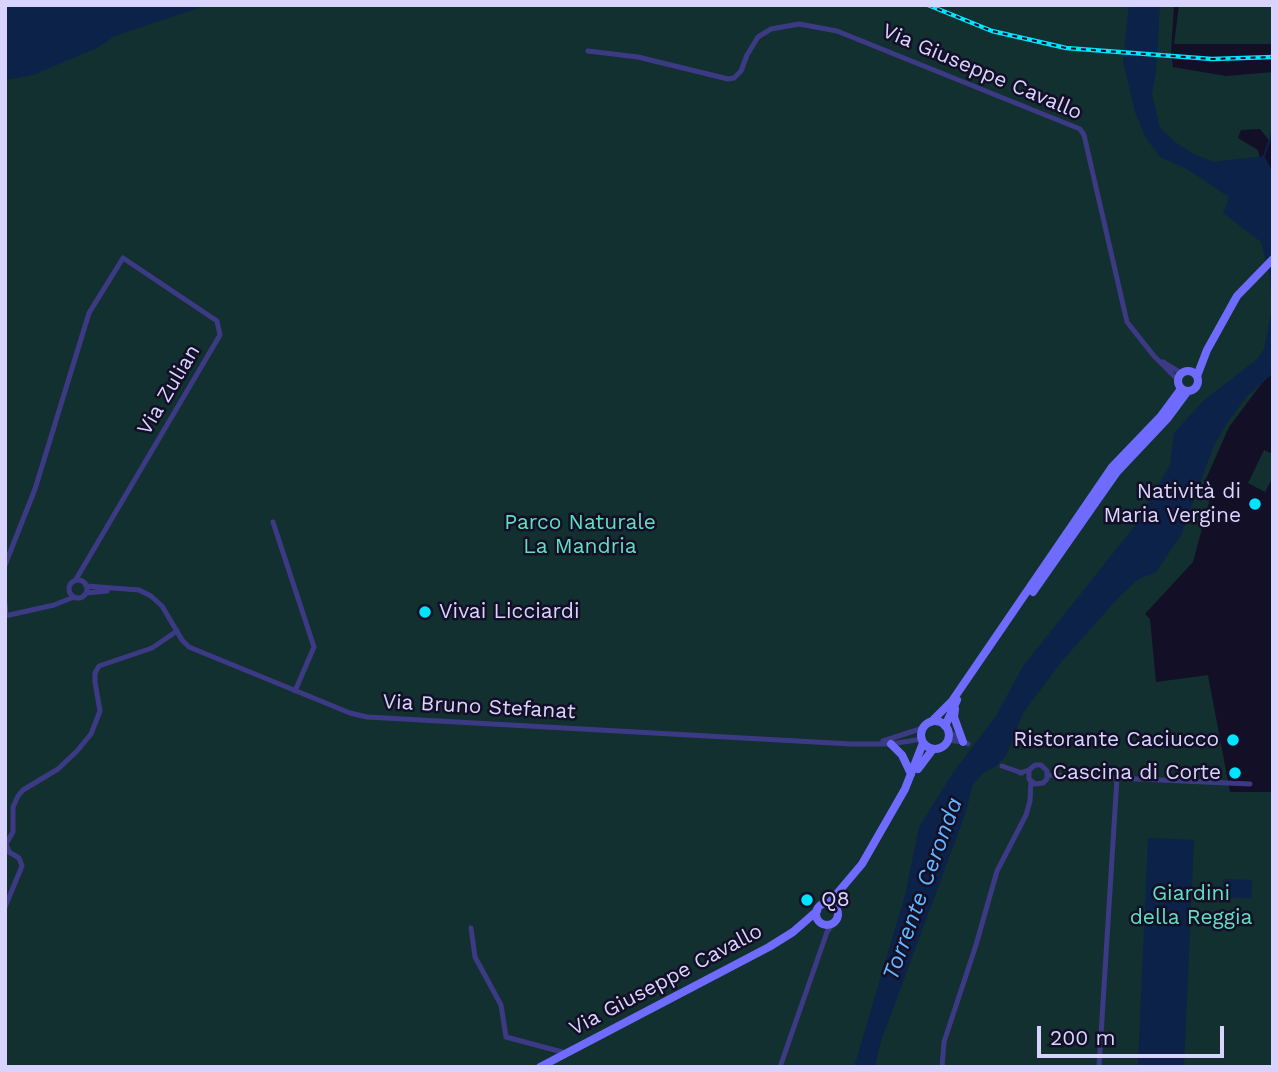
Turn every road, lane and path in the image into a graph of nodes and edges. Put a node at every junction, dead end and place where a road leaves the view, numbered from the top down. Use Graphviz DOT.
graph roads {
  1 [pos="588,51"];
  2 [pos="1273,259"];
  3 [pos="1194,373"];
  4 [pos="1182,384"];
  5 [pos="273,522"];
  6 [pos="5,565"];
  7 [pos="81,570"];
  8 [pos="75,581"];
  9 [pos="85,587"];
  10 [pos="69,590"];
  11 [pos="74,597"];
  12 [pos="5,604"];
  13 [pos="54,605"];
  14 [pos="5,616"];
  15 [pos="177,631"];
  16 [pos="295,691"];
  17 [pos="955,704"];
  18 [pos="931,722"];
  19 [pos="923,728"];
  20 [pos="947,733"];
  21 [pos="923,741"];
  22 [pos="877,742"];
  23 [pos="966,743"];
  24 [pos="891,744"];
  25 [pos="933,749"];
  26 [pos="1002,766"];
  27 [pos="912,774"];
  28 [pos="1048,775"];
  29 [pos="1029,776"];
  30 [pos="1117,778"];
  31 [pos="1250,783"];
  32 [pos="1040,785"];
  33 [pos="905,789"];
  34 [pos="1030,801"];
  35 [pos="832,905"];
  36 [pos="5,908"];
  37 [pos="822,921"];
  38 [pos="471,928"];
  39 [pos="566,1053"];
  40 [pos="540,1067"];
  41 [pos="780,1067"];
  42 [pos="942,1067"];
  43 [pos="1099,1067"];
  1 -- 4 [label="street, Via Giuseppe Cavallo"];
  2 -- 3 [label="street"];
  3 -- 4 [label="street"];
  3 -- 4 [label="street"];
  4 -- 17 [label="street"];
  4 -- 18 [label="street"];
  5 -- 16 [label="street"];
  6 -- 7 [label="street, Via Zulian"];
  7 -- 8 [label="street, Via Zulian"];
  7 -- 9 [label="street"];
  8 -- 9 [label="street"];
  8 -- 10 [label="street, Via Zulian"];
  9 -- 11 [label="street"];
  9 -- 15 [label="street, Via Bruno Stefanat"];
  10 -- 11 [label="street"];
  10 -- 13 [label="street"];
  11 -- 13 [label="street"];
  12 -- 14 [label="street"];
  13 -- 14 [label="street"];
  15 -- 16 [label="street, Via Bruno Stefanat"];
  15 -- 36 [label="street"];
  16 -- 22 [label="street, Via Bruno Stefanat"];
  17 -- 20 [label="street"];
  17 -- 23 [label="street"];
  18 -- 19 [label="street"];
  18 -- 20 [label="street"];
  19 -- 21 [label="street"];
  19 -- 22 [label="street, Via Bruno Stefanat"];
  20 -- 23 [label="street"];
  20 -- 25 [label="street"];
  21 -- 24 [label="street, Via Bruno Stefanat"];
  21 -- 25 [label="street"];
  21 -- 27 [label="street"];
  22 -- 24 [label="street, Via Bruno Stefanat"];
  24 -- 27 [label="street"];
  25 -- 33 [label="street"];
  26 -- 29 [label="street"];
  27 -- 33 [label="street"];
  28 -- 29 [label="street"];
  28 -- 30 [label="street"];
  28 -- 32 [label="street"];
  29 -- 32 [label="street"];
  29 -- 34 [label="street"];
  30 -- 31 [label="street"];
  30 -- 43 [label="street"];
  32 -- 34 [label="street"];
  33 -- 35 [label="street"];
  34 -- 42 [label="street"];
  35 -- 37 [label="street"];
  35 -- 37 [label="street"];
  37 -- 39 [label="street, Via Giuseppe Cavallo"];
  37 -- 41 [label="street"];
  38 -- 39 [label="street"];
  39 -- 40 [label="street, Via Giuseppe Cavallo"];
}
